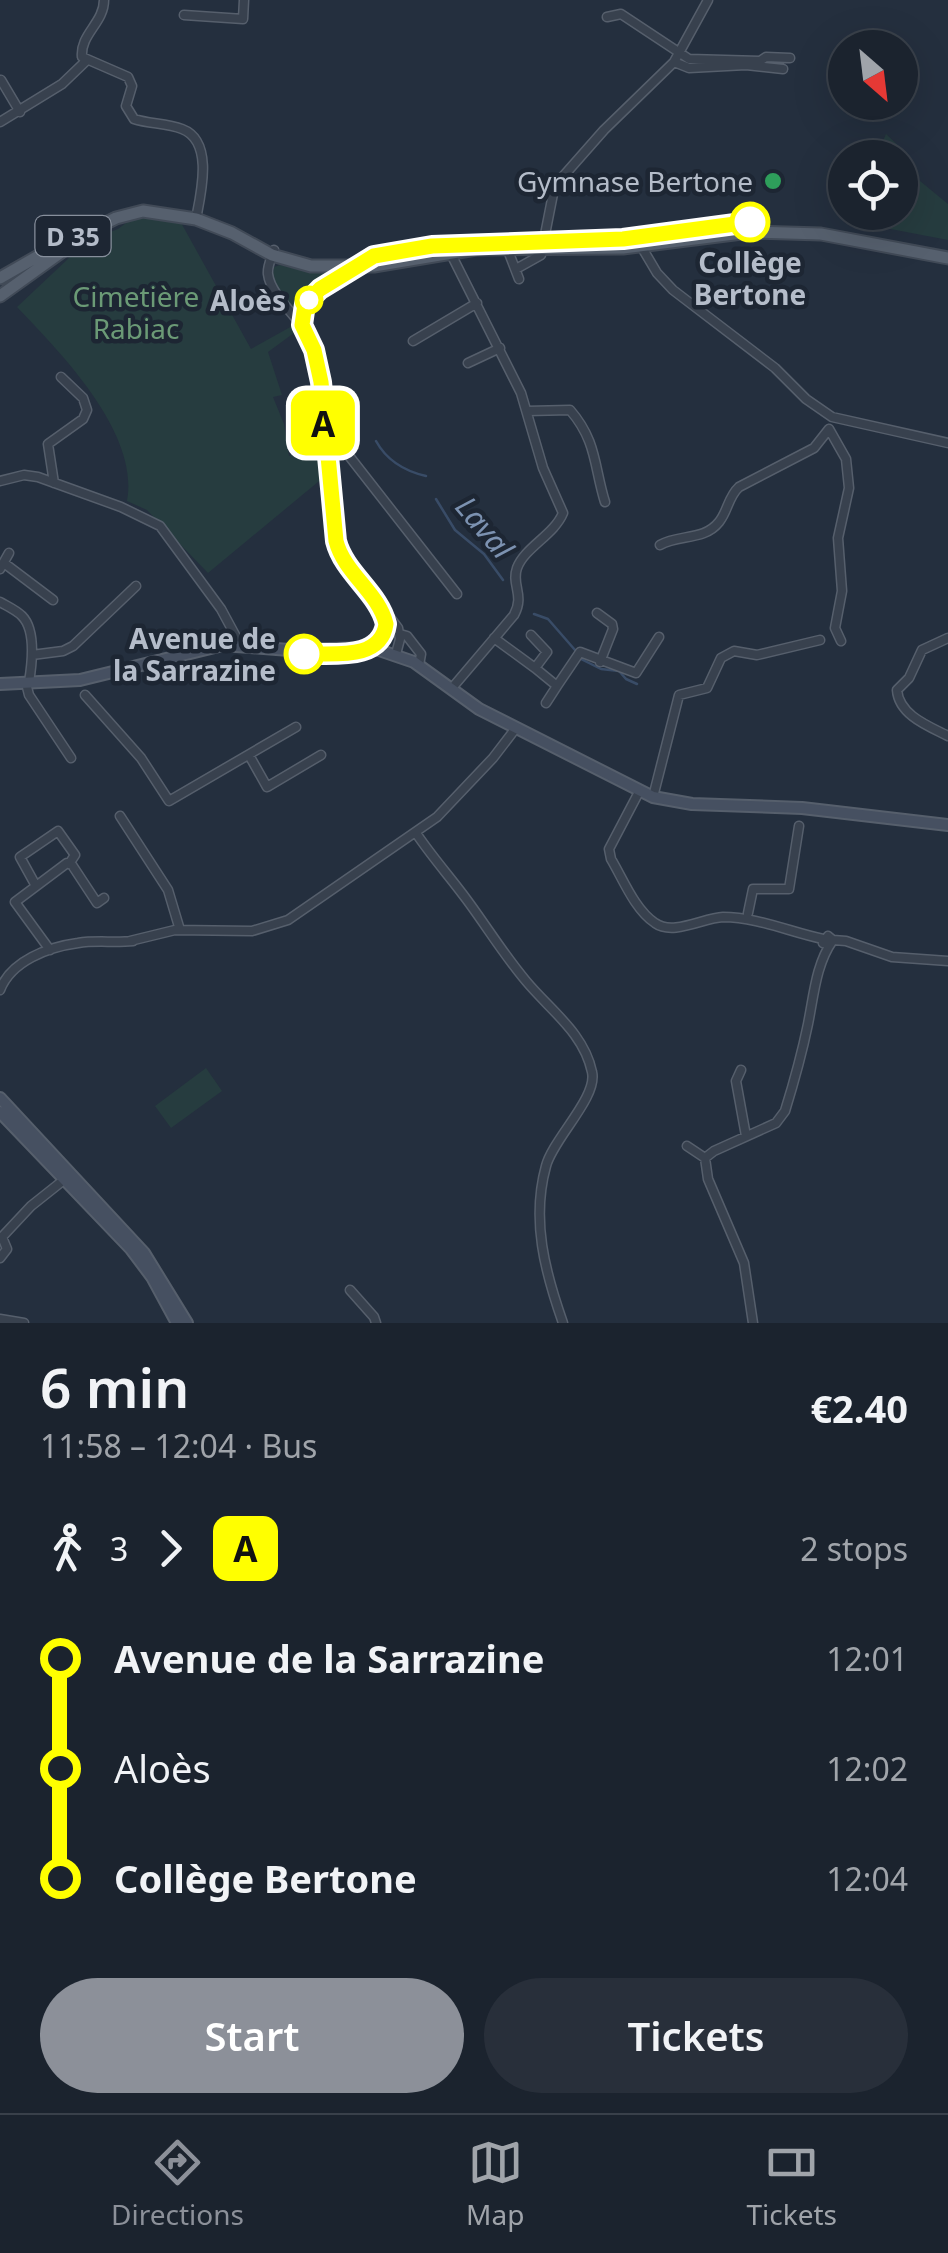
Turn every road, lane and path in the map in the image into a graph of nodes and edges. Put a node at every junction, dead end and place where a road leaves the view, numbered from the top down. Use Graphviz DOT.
graph roads {
  1 [pos="104,0"];
  2 [pos="244,0"];
  3 [pos="708,0"];
  4 [pos="184,15"];
  5 [pos="607,17"];
  6 [pos="676,58"];
  7 [pos="790,58"];
  8 [pos="86,61"];
  9 [pos="783,69"];
  10 [pos="2,79"];
  11 [pos="20,112"];
  12 [pos="0,122"];
  13 [pos="197,216"];
  14 [pos="544,242"];
  15 [pos="646,245"];
  16 [pos="507,248"];
  17 [pos="273,252"];
  18 [pos="456,252"];
  19 [pos="948,258"];
  20 [pos="516,269"];
  21 [pos="21,274"];
  22 [pos="0,278"];
  23 [pos="519,279"];
  24 [pos="0,296"];
  25 [pos="478,302"];
  26 [pos="413,341"];
  27 [pos="500,348"];
  28 [pos="468,364"];
  29 [pos="61,377"];
  30 [pos="528,411"];
  31 [pos="328,428"];
  32 [pos="948,443"];
  33 [pos="0,481"];
  34 [pos="54,483"];
  35 [pos="604,502"];
  36 [pos="660,545"];
  37 [pos="9,553"];
  38 [pos="2,566"];
  39 [pos="136,586"];
  40 [pos="457,594"];
  41 [pos="54,600"];
  42 [pos="0,602"];
  43 [pos="597,613"];
  44 [pos="400,634"];
  45 [pos="530,635"];
  46 [pos="494,638"];
  47 [pos="659,638"];
  48 [pos="948,638"];
  49 [pos="820,640"];
  50 [pos="841,640"];
  51 [pos="236,645"];
  52 [pos="396,654"];
  53 [pos="32,656"];
  54 [pos="600,662"];
  55 [pos="419,665"];
  56 [pos="534,668"];
  57 [pos="32,682"];
  58 [pos="0,684"];
  59 [pos="557,686"];
  60 [pos="452,688"];
  61 [pos="86,694"];
  62 [pos="546,703"];
  63 [pos="296,727"];
  64 [pos="516,728"];
  65 [pos="948,736"];
  66 [pos="249,756"];
  67 [pos="321,756"];
  68 [pos="70,758"];
  69 [pos="640,790"];
  70 [pos="653,797"];
  71 [pos="120,816"];
  72 [pos="948,825"];
  73 [pos="799,826"];
  74 [pos="416,833"];
  75 [pos="69,864"];
  76 [pos="36,886"];
  77 [pos="104,898"];
  78 [pos="748,913"];
  79 [pos="180,930"];
  80 [pos="204,932"];
  81 [pos="130,941"];
  82 [pos="828,942"];
  83 [pos="50,950"];
  84 [pos="948,961"];
  85 [pos="1,965"];
  86 [pos="11,972"];
  87 [pos="0,990"];
  88 [pos="741,1070"];
  89 [pos="0,1098"];
  90 [pos="0,1112"];
  91 [pos="746,1136"];
  92 [pos="687,1146"];
  93 [pos="705,1158"];
  94 [pos="61,1182"];
  95 [pos="0,1258"];
  96 [pos="350,1290"];
  97 [pos="0,1319"];
  98 [pos="24,1323"];
  99 [pos="176,1323"];
  100 [pos="187,1323"];
  101 [pos="376,1323"];
  102 [pos="563,1323"];
  103 [pos="753,1323"];
  1 -- 8 [label="street"];
  2 -- 4 [label="street"];
  3 -- 6 [label="street"];
  5 -- 6 [label="street"];
  6 -- 7 [label="street"];
  6 -- 9 [label="street"];
  6 -- 14 [label="street"];
  8 -- 11 [label="street"];
  8 -- 13 [label="street"];
  10 -- 11 [label="street"];
  11 -- 12 [label="street"];
  13 -- 17 [label="main road, D 35"];
  13 -- 21 [label="main road, D 35"];
  14 -- 15 [label="main road, D 35"];
  14 -- 16 [label="main road, D 35"];
  14 -- 20 [label="street"];
  15 -- 19 [label="main road, D 35"];
  15 -- 32 [label="street"];
  16 -- 18 [label="main road, D 35"];
  16 -- 20 [label="street"];
  17 -- 18 [label="main road, D 35"];
  17 -- 31 [label="street"];
  18 -- 25 [label="street"];
  20 -- 23 [label="street"];
  21 -- 22 [label="main road, D 35"];
  21 -- 24 [label="main road, D 35"];
  25 -- 26 [label="street"];
  25 -- 27 [label="street"];
  27 -- 28 [label="street"];
  27 -- 30 [label="street"];
  29 -- 34 [label="street"];
  30 -- 35 [label="street"];
  30 -- 46 [label="street"];
  31 -- 40 [label="street"];
  31 -- 44 [label="street"];
  33 -- 34 [label="street"];
  34 -- 51 [label="street"];
  36 -- 50 [label="street"];
  37 -- 38 [label="street"];
  38 -- 41 [label="street"];
  39 -- 53 [label="street"];
  42 -- 53 [label="street"];
  43 -- 54 [label="street"];
  44 -- 52 [label="street"];
  44 -- 55 [label="street"];
  45 -- 56 [label="street"];
  46 -- 56 [label="street"];
  46 -- 60 [label="street"];
  47 -- 54 [label="street"];
  48 -- 65 [label="street"];
  49 -- 70 [label="street"];
  51 -- 52 [label="street"];
  51 -- 57 [label="street"];
  52 -- 55 [label="street"];
  53 -- 57 [label="street"];
  54 -- 59 [label="street"];
  55 -- 60 [label="street"];
  56 -- 59 [label="street"];
  57 -- 58 [label="street"];
  57 -- 68 [label="street"];
  59 -- 62 [label="street"];
  60 -- 64 [label="street"];
  61 -- 66 [label="street"];
  63 -- 66 [label="street"];
  64 -- 69 [label="street"];
  64 -- 74 [label="street"];
  66 -- 67 [label="street"];
  69 -- 70 [label="street"];
  69 -- 82 [label="street"];
  70 -- 72 [label="street"];
  71 -- 79 [label="street"];
  73 -- 78 [label="street"];
  74 -- 80 [label="street"];
  74 -- 102 [label="street"];
  75 -- 76 [label="street"];
  75 -- 76 [label="street"];
  75 -- 77 [label="street"];
  76 -- 83 [label="street"];
  79 -- 80 [label="street"];
  79 -- 81 [label="street"];
  80 -- 81 [label="street"];
  81 -- 83 [label="street"];
  82 -- 84 [label="street"];
  82 -- 91 [label="street"];
  83 -- 86 [label="street"];
  85 -- 86 [label="street"];
  86 -- 87 [label="street"];
  88 -- 91 [label="street"];
  89 -- 100 [label="street"];
  90 -- 94 [label="street"];
  91 -- 93 [label="street"];
  92 -- 93 [label="street"];
  93 -- 103 [label="street"];
  94 -- 95 [label="street"];
  94 -- 99 [label="street"];
  96 -- 101 [label="street"];
  97 -- 98 [label="street"];
}
